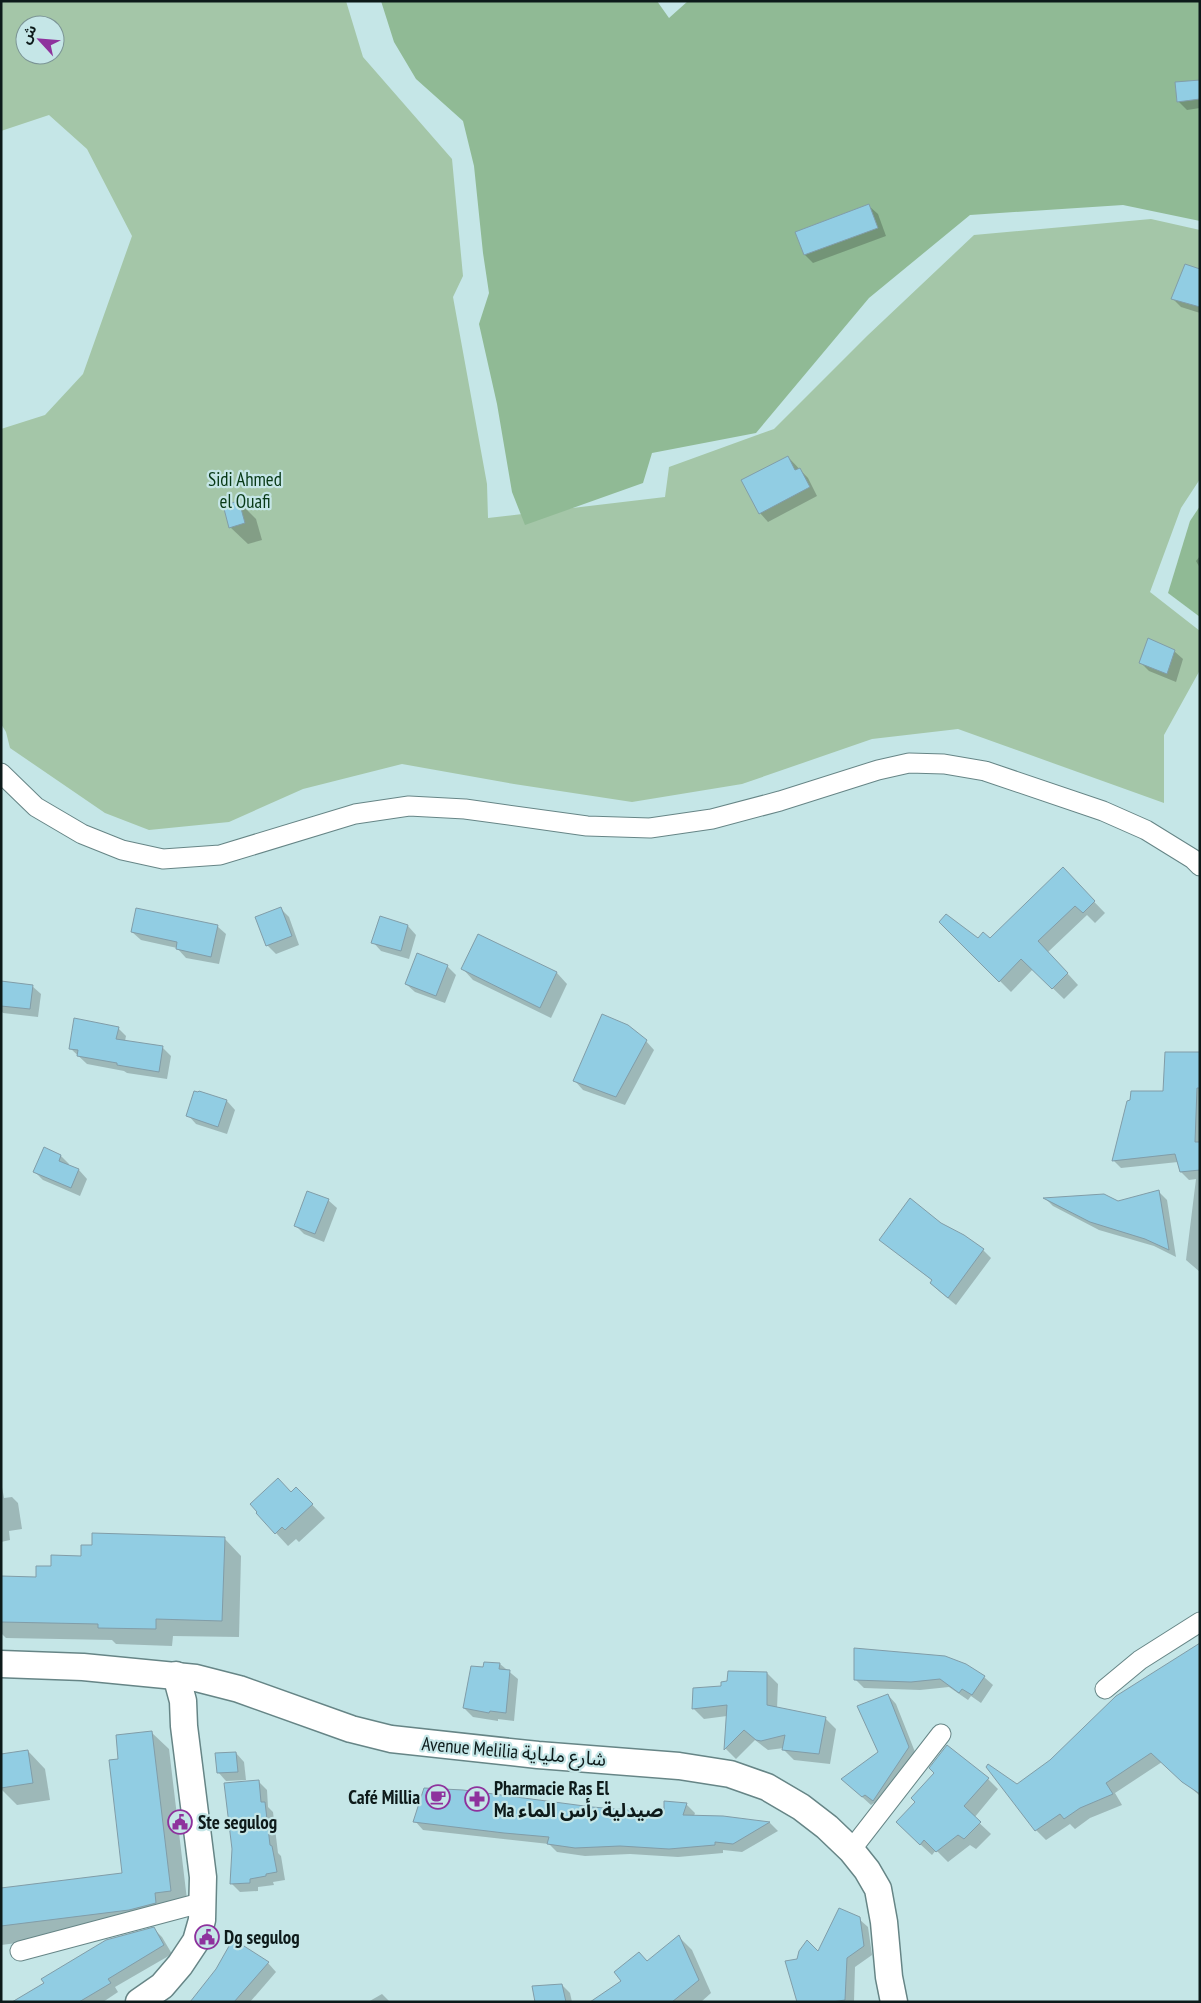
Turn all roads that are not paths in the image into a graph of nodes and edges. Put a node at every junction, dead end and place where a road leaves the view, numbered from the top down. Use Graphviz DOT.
graph roads {
  1 [pos="1,773"];
  2 [pos="1200,866"];
  3 [pos="1200,1622"];
  4 [pos="1,1664"];
  5 [pos="176,1675"];
  6 [pos="1105,1689"];
  7 [pos="941,1734"];
  8 [pos="851,1850"];
  9 [pos="204,1902"];
  10 [pos="20,1951"];
  11 [pos="892,2000"];
  12 [pos="138,2002"];
  1 -- 2 [label="street"];
  3 -- 6 [label="street"];
  4 -- 5 [label="street, Avenue Melilia شارع ملياية"];
  5 -- 8 [label="street, Avenue Melilia شارع ملياية"];
  5 -- 9 [label="street"];
  7 -- 8 [label="street"];
  8 -- 11 [label="street, Avenue Melilia شارع ملياية"];
  9 -- 10 [label="street"];
  9 -- 12 [label="street"];
}
